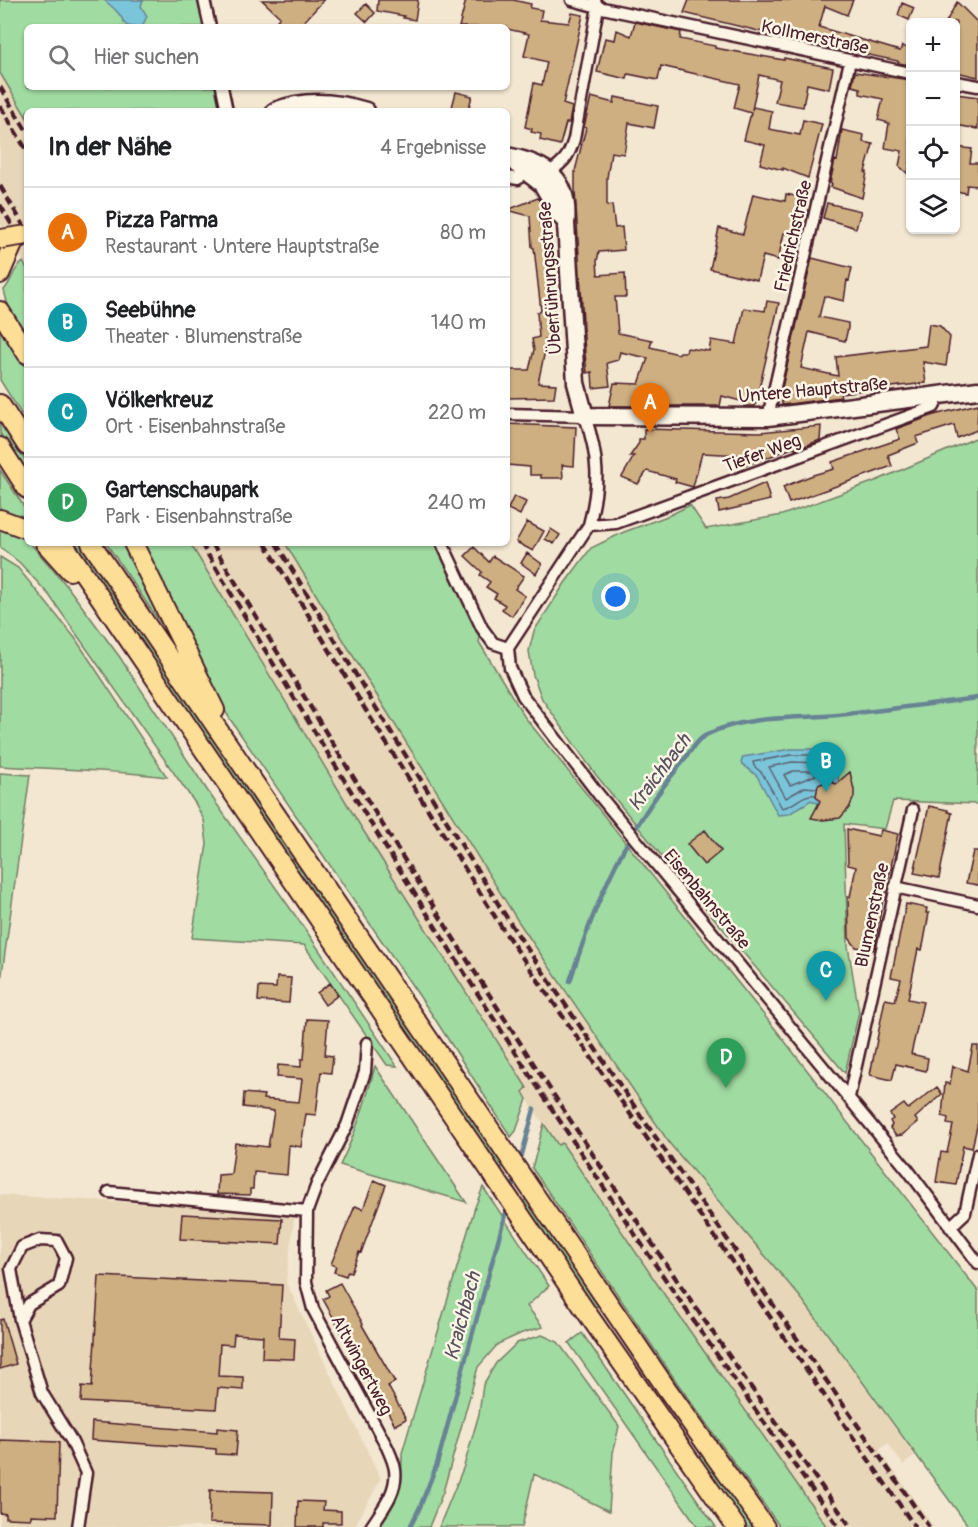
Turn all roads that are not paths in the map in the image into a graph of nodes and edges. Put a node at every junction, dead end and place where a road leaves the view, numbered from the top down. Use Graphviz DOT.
graph roads {
  1 [pos="204,0"];
  2 [pos="572,0"];
  3 [pos="596,4"];
  4 [pos="209,24"];
  5 [pos="850,61"];
  6 [pos="906,72"];
  7 [pos="960,83"];
  8 [pos="978,86"];
  9 [pos="223,90"];
  10 [pos="226,108"];
  11 [pos="282,108"];
  12 [pos="357,108"];
  13 [pos="510,158"];
  14 [pos="550,172"];
  15 [pos="517,175"];
  16 [pos="566,224"];
  17 [pos="11,240"];
  18 [pos="0,274"];
  19 [pos="0,311"];
  20 [pos="24,349"];
  21 [pos="978,390"];
  22 [pos="939,396"];
  23 [pos="0,404"];
  24 [pos="510,414"];
  25 [pos="585,416"];
  26 [pos="768,417"];
  27 [pos="24,441"];
  28 [pos="0,447"];
  29 [pos="24,484"];
  30 [pos="0,519"];
  31 [pos="588,525"];
  32 [pos="24,528"];
  33 [pos="48,546"];
  34 [pos="65,546"];
  35 [pos="93,546"];
  36 [pos="134,546"];
  37 [pos="443,546"];
  38 [pos="126,636"];
  39 [pos="508,648"];
  40 [pos="226,743"];
  41 [pos="913,810"];
  42 [pos="895,888"];
  43 [pos="978,904"];
  44 [pos="367,1043"];
  45 [pos="849,1097"];
  46 [pos="978,1154"];
  47 [pos="109,1192"];
  48 [pos="307,1211"];
  49 [pos="950,1227"];
  50 [pos="978,1263"];
  51 [pos="20,1320"];
  52 [pos="78,1527"];
  53 [pos="371,1527"];
  54 [pos="736,1527"];
  55 [pos="765,1527"];
  1 -- 4 [label="street"];
  2 -- 3 [label="street, Kollmerstraße"];
  3 -- 5 [label="street, Kollmerstraße"];
  3 -- 14 [label="street"];
  5 -- 6 [label="street, Kollmerstraße"];
  5 -- 26 [label="street, Friedrichstraße"];
  7 -- 8 [label="street"];
  9 -- 10 [label="street"];
  11 -- 12 [label="main road"];
  13 -- 14 [label="main road"];
  14 -- 15 [label="main road"];
  14 -- 16 [label="main road, Überführungsstraße"];
  15 -- 16 [label="main road"];
  16 -- 25 [label="main road, Überführungsstraße"];
  17 -- 18 [label="highway"];
  19 -- 20 [label="highway"];
  21 -- 22 [label="main road, Untere Hauptstraße"];
  22 -- 26 [label="main road, Untere Hauptstraße"];
  22 -- 31 [label="street, Tiefer Weg"];
  23 -- 27 [label="highway"];
  24 -- 25 [label="street, Untere Hauptstraße"];
  25 -- 26 [label="main road, Untere Hauptstraße"];
  25 -- 31 [label="street"];
  28 -- 29 [label="highway"];
  30 -- 32 [label="highway"];
  31 -- 39 [label="street"];
  33 -- 38 [label="highway"];
  34 -- 38 [label="highway"];
  35 -- 40 [label="highway"];
  36 -- 40 [label="highway"];
  37 -- 39 [label="street"];
  38 -- 54 [label="highway"];
  39 -- 45 [label="street, Eisenbahnstraße"];
  40 -- 55 [label="highway"];
  41 -- 42 [label="street, Blumenstraße"];
  42 -- 43 [label="street"];
  42 -- 45 [label="street, Blumenstraße"];
  44 -- 48 [label="street, Altwingertweg"];
  45 -- 49 [label="street, Eisenbahnstraße"];
  46 -- 49 [label="street"];
  47 -- 48 [label="street"];
  48 -- 53 [label="street, Altwingertweg"];
  49 -- 50 [label="street, Eisenbahnstraße"];
  51 -- 51 [label="street"];
  51 -- 52 [label="street"];
}
